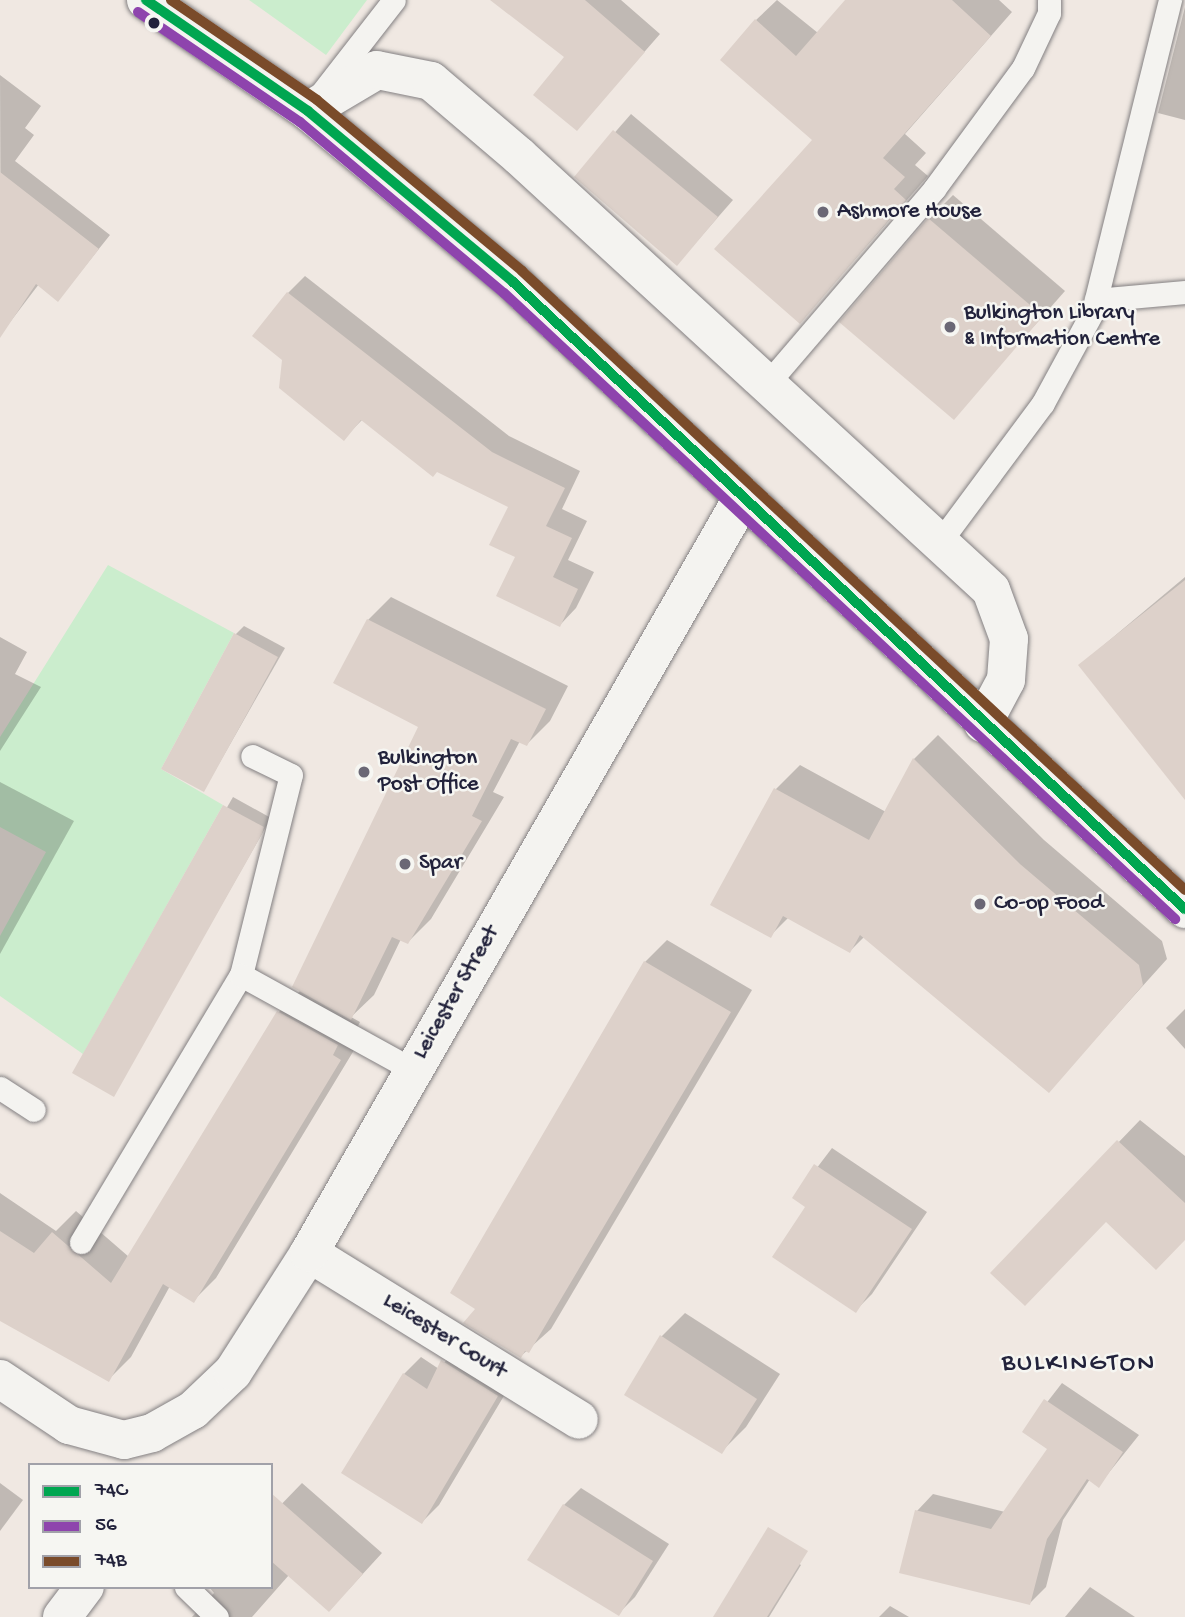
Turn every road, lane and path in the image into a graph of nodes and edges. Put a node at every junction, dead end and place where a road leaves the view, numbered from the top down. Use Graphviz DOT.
graph roads {
  1 [pos="146,0"];
  2 [pos="394,0"];
  3 [pos="1049,0"];
  4 [pos="1170,0"];
  5 [pos="308,111"];
  6 [pos="1185,292"];
  7 [pos="1096,300"];
  8 [pos="767,384"];
  9 [pos="743,497"];
  10 [pos="939,543"];
  11 [pos="983,723"];
  12 [pos="252,756"];
  13 [pos="1185,909"];
  14 [pos="240,975"];
  15 [pos="413,1070"];
  16 [pos="0,1088"];
  17 [pos="34,1110"];
  18 [pos="81,1242"];
  19 [pos="309,1253"];
  20 [pos="0,1379"];
  21 [pos="579,1420"];
  22 [pos="125,1452"];
  23 [pos="83,1589"];
  24 [pos="188,1589"];
  25 [pos="62,1617"];
  26 [pos="217,1617"];
  1 -- 5 [label="street"];
  2 -- 5 [label="lane"];
  3 -- 8 [label="lane"];
  4 -- 7 [label="lane"];
  5 -- 8 [label="street"];
  5 -- 9 [label="street"];
  6 -- 7 [label="lane"];
  7 -- 10 [label="lane"];
  8 -- 10 [label="street"];
  9 -- 11 [label="street"];
  9 -- 15 [label="street, Leicester Street"];
  10 -- 11 [label="street"];
  11 -- 13 [label="street"];
  12 -- 14 [label="lane"];
  14 -- 15 [label="lane"];
  14 -- 18 [label="lane"];
  15 -- 19 [label="street, Leicester Street"];
  16 -- 17 [label="lane"];
  19 -- 21 [label="street, Leicester Court"];
  19 -- 22 [label="street, Leicester Street"];
  20 -- 22 [label="street"];
  23 -- 25 [label="street"];
  24 -- 26 [label="lane"];
}
